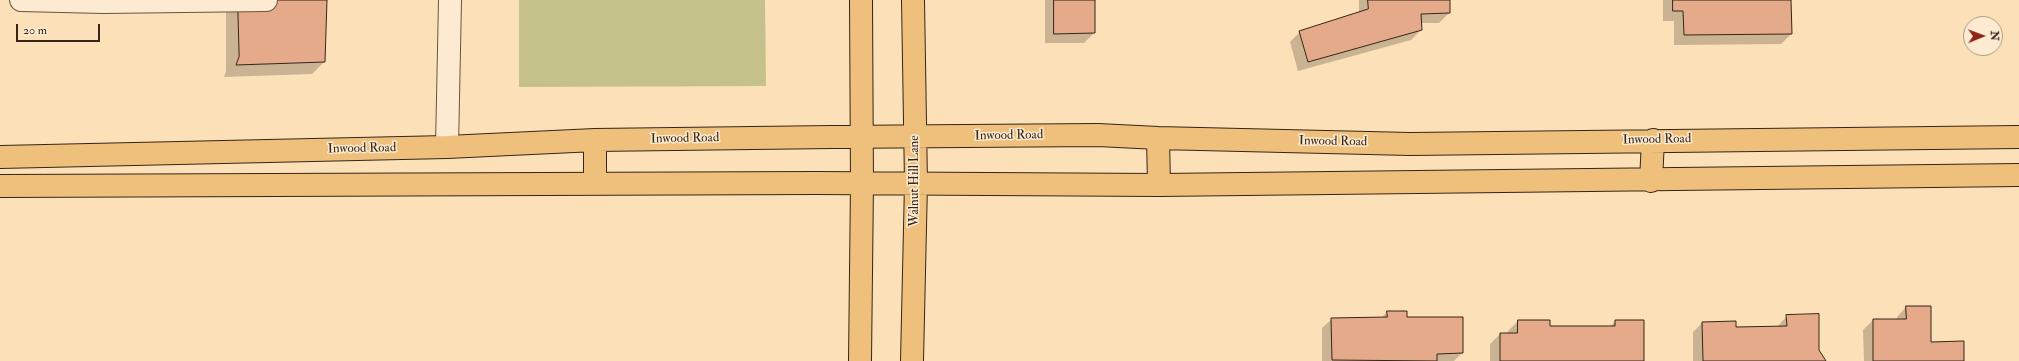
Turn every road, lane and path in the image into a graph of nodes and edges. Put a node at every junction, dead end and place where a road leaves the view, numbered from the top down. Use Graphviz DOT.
graph roads {
  1 [pos="21,0"];
  2 [pos="266,0"];
  3 [pos="450,0"];
  4 [pos="861,0"];
  5 [pos="913,0"];
  6 [pos="915,136"];
  7 [pos="863,137"];
  8 [pos="2019,137"];
  9 [pos="1158,138"];
  10 [pos="595,140"];
  11 [pos="1653,140"];
  12 [pos="447,147"];
  13 [pos="0,157"];
  14 [pos="2019,175"];
  15 [pos="1651,181"];
  16 [pos="595,183"];
  17 [pos="862,183"];
  18 [pos="916,183"];
  19 [pos="1159,185"];
  20 [pos="0,186"];
  21 [pos="860,361"];
  22 [pos="912,361"];
  1 -- 2 [label="street"];
  3 -- 12 [label="street"];
  4 -- 7 [label="main road"];
  5 -- 6 [label="main road, Walnut Hill Lane"];
  6 -- 7 [label="main road, Inwood Road"];
  6 -- 9 [label="main road, Inwood Road"];
  6 -- 18 [label="main road, Walnut Hill Lane"];
  7 -- 10 [label="main road, Inwood Road"];
  7 -- 17 [label="main road"];
  8 -- 11 [label="main road, Inwood Road"];
  9 -- 11 [label="main road, Inwood Road"];
  9 -- 19 [label="main road"];
  10 -- 12 [label="main road, Inwood Road"];
  10 -- 16 [label="main road"];
  11 -- 15 [label="main road"];
  12 -- 13 [label="main road, Inwood Road"];
  14 -- 15 [label="main road"];
  15 -- 19 [label="main road"];
  16 -- 17 [label="main road"];
  16 -- 20 [label="main road"];
  17 -- 18 [label="main road"];
  17 -- 21 [label="main road"];
  18 -- 19 [label="main road"];
  18 -- 22 [label="main road, Walnut Hill Lane"];
}
